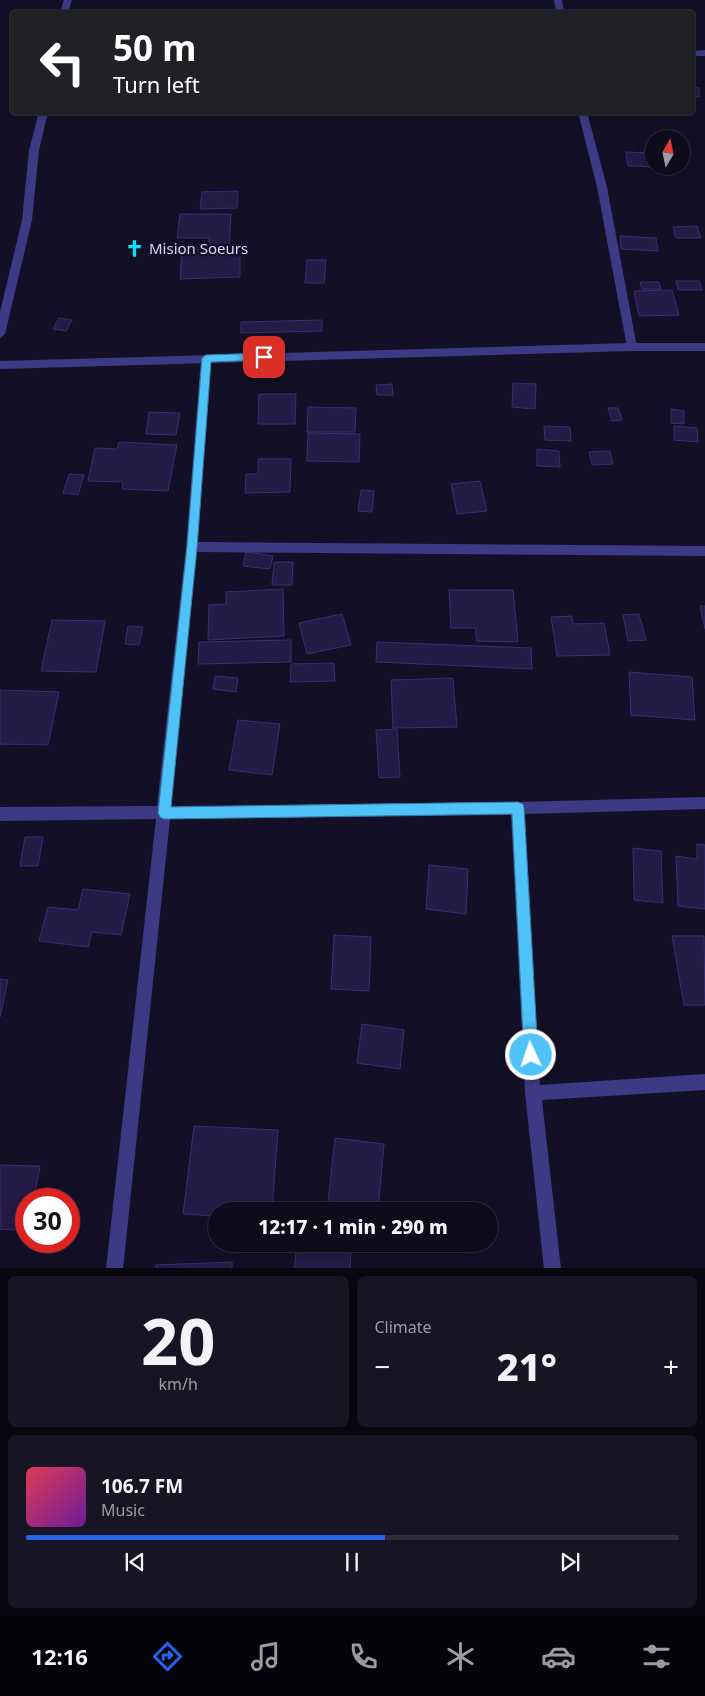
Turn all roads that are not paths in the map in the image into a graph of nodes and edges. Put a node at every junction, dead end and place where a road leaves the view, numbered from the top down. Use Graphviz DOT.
graph roads {
  1 [pos="43,115"];
  2 [pos="583,115"];
  3 [pos="0,334"];
  4 [pos="632,347"];
  5 [pos="705,347"];
  6 [pos="206,358"];
  7 [pos="0,365"];
  8 [pos="192,547"];
  9 [pos="705,551"];
  10 [pos="705,803"];
  11 [pos="518,808"];
  12 [pos="164,813"];
  13 [pos="0,814"];
  14 [pos="705,1082"];
  15 [pos="533,1093"];
  16 [pos="114,1268"];
  17 [pos="553,1268"];
  1 -- 3 [label="street"];
  2 -- 4 [label="street"];
  4 -- 5 [label="street"];
  4 -- 6 [label="street"];
  6 -- 7 [label="street"];
  6 -- 8 [label="street"];
  8 -- 9 [label="street"];
  8 -- 12 [label="street"];
  10 -- 11 [label="street"];
  11 -- 12 [label="street"];
  11 -- 15 [label="street"];
  12 -- 13 [label="street"];
  12 -- 16 [label="street"];
  14 -- 15 [label="street"];
  15 -- 17 [label="street"];
}
